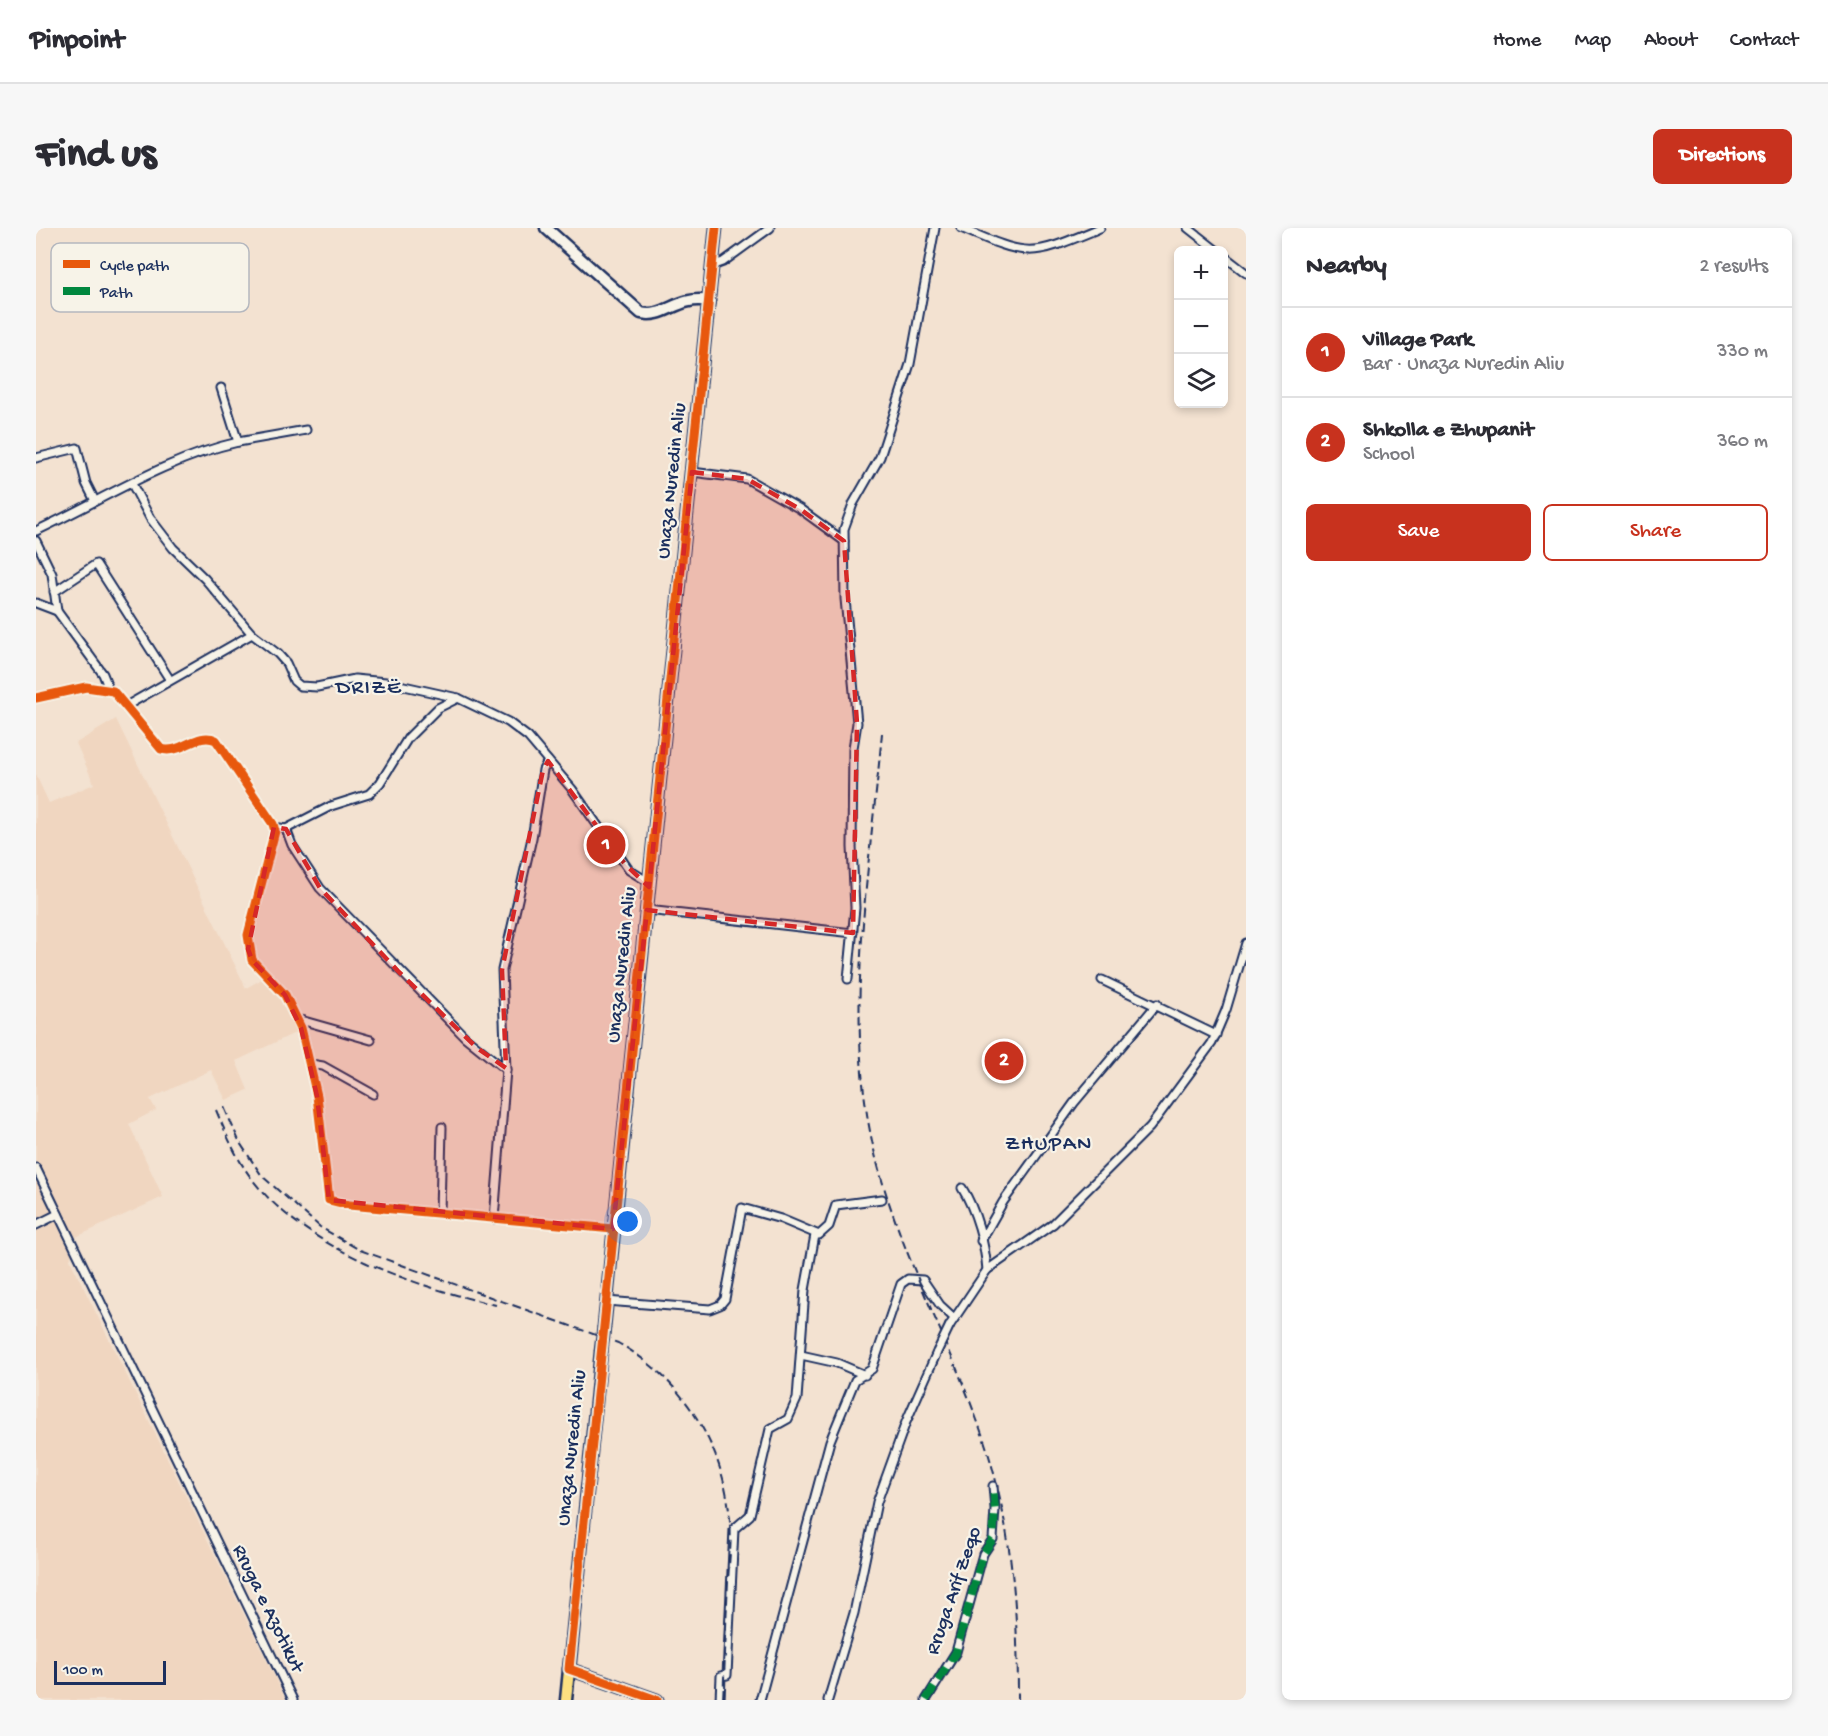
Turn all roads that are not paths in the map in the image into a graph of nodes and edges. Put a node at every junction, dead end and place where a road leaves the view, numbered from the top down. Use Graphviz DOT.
graph roads {
  1 [pos="546,228"];
  2 [pos="716,228"];
  3 [pos="770,228"];
  4 [pos="935,228"];
  5 [pos="961,228"];
  6 [pos="1100,228"];
  7 [pos="1188,228"];
  8 [pos="1211,246"];
  9 [pos="1228,259"];
  10 [pos="712,266"];
  11 [pos="1246,273"];
  12 [pos="709,302"];
  13 [pos="221,388"];
  14 [pos="306,429"];
  15 [pos="238,442"];
  16 [pos="36,458"];
  17 [pos="692,472"];
  18 [pos="132,484"];
  19 [pos="96,501"];
  20 [pos="36,531"];
  21 [pos="36,541"];
  22 [pos="844,541"];
  23 [pos="54,592"];
  24 [pos="36,603"];
  25 [pos="57,611"];
  26 [pos="252,634"];
  27 [pos="170,680"];
  28 [pos="109,689"];
  29 [pos="36,698"];
  30 [pos="458,698"];
  31 [pos="126,706"];
  32 [pos="548,761"];
  33 [pos="274,827"];
  34 [pos="286,829"];
  35 [pos="650,883"];
  36 [pos="647,910"];
  37 [pos="853,933"];
  38 [pos="1246,943"];
  39 [pos="848,979"];
  40 [pos="1102,980"];
  41 [pos="1156,1004"];
  42 [pos="297,1019"];
  43 [pos="1216,1035"];
  44 [pos="371,1041"];
  45 [pos="311,1064"];
  46 [pos="506,1070"];
  47 [pos="373,1094"];
  48 [pos="442,1127"];
  49 [pos="36,1168"];
  50 [pos="962,1188"];
  51 [pos="882,1199"];
  52 [pos="440,1213"];
  53 [pos="58,1214"];
  54 [pos="494,1219"];
  55 [pos="36,1225"];
  56 [pos="613,1229"];
  57 [pos="815,1235"];
  58 [pos="981,1241"];
  59 [pos="987,1270"];
  60 [pos="606,1301"];
  61 [pos="952,1321"];
  62 [pos="801,1355"];
  63 [pos="862,1374"];
  64 [pos="993,1486"];
  65 [pos="569,1669"];
  66 [pos="293,1700"];
  67 [pos="566,1700"];
  68 [pos="657,1700"];
  69 [pos="720,1700"];
  70 [pos="760,1700"];
  71 [pos="828,1700"];
  72 [pos="926,1700"];
  1 -- 12 [label="main road"];
  2 -- 10 [label="main road, Unaza Nuredin Aliu"];
  3 -- 10 [label="street"];
  4 -- 22 [label="street"];
  5 -- 6 [label="street"];
  7 -- 8 [label="street"];
  9 -- 11 [label="street"];
  10 -- 12 [label="main road, Unaza Nuredin Aliu"];
  12 -- 17 [label="main road, Unaza Nuredin Aliu"];
  13 -- 15 [label="street"];
  14 -- 15 [label="street"];
  15 -- 18 [label="street"];
  16 -- 19 [label="street"];
  17 -- 22 [label="street"];
  17 -- 35 [label="main road, Unaza Nuredin Aliu"];
  18 -- 19 [label="street"];
  18 -- 26 [label="street"];
  19 -- 20 [label="street"];
  21 -- 23 [label="street"];
  22 -- 37 [label="street"];
  23 -- 25 [label="street"];
  23 -- 27 [label="street"];
  24 -- 25 [label="street"];
  25 -- 28 [label="street"];
  26 -- 27 [label="street"];
  26 -- 30 [label="street"];
  27 -- 31 [label="street"];
  28 -- 29 [label="street"];
  28 -- 31 [label="street"];
  30 -- 32 [label="street"];
  30 -- 34 [label="street"];
  31 -- 33 [label="street"];
  32 -- 35 [label="street"];
  32 -- 46 [label="street"];
  33 -- 34 [label="street"];
  33 -- 42 [label="street"];
  34 -- 46 [label="street"];
  35 -- 36 [label="main road, Unaza Nuredin Aliu"];
  36 -- 37 [label="street"];
  36 -- 56 [label="main road, Unaza Nuredin Aliu"];
  37 -- 39 [label="street"];
  38 -- 43 [label="street"];
  40 -- 41 [label="street"];
  41 -- 43 [label="street"];
  41 -- 58 [label="street"];
  42 -- 44 [label="street"];
  42 -- 45 [label="street"];
  43 -- 59 [label="street"];
  45 -- 47 [label="street"];
  45 -- 52 [label="street"];
  46 -- 54 [label="street"];
  48 -- 52 [label="street"];
  49 -- 53 [label="street, Rruga e Azotikut"];
  50 -- 58 [label="street"];
  51 -- 57 [label="street"];
  52 -- 54 [label="street"];
  53 -- 55 [label="street"];
  53 -- 66 [label="street, Rruga e Azotikut"];
  54 -- 56 [label="street"];
  56 -- 60 [label="main road, Unaza Nuredin Aliu"];
  57 -- 60 [label="street"];
  57 -- 62 [label="street"];
  58 -- 59 [label="street"];
  59 -- 61 [label="street"];
  60 -- 65 [label="main road, Unaza Nuredin Aliu, bridge"];
  61 -- 63 [label="street"];
  61 -- 71 [label="street, bridge"];
  62 -- 63 [label="street"];
  62 -- 69 [label="street"];
  63 -- 70 [label="street"];
  64 -- 72 [label="street, Rruga Arif Zeqo"];
  65 -- 67 [label="main road, Unaza Nuredin Aliu"];
  65 -- 68 [label="main road"];
}
